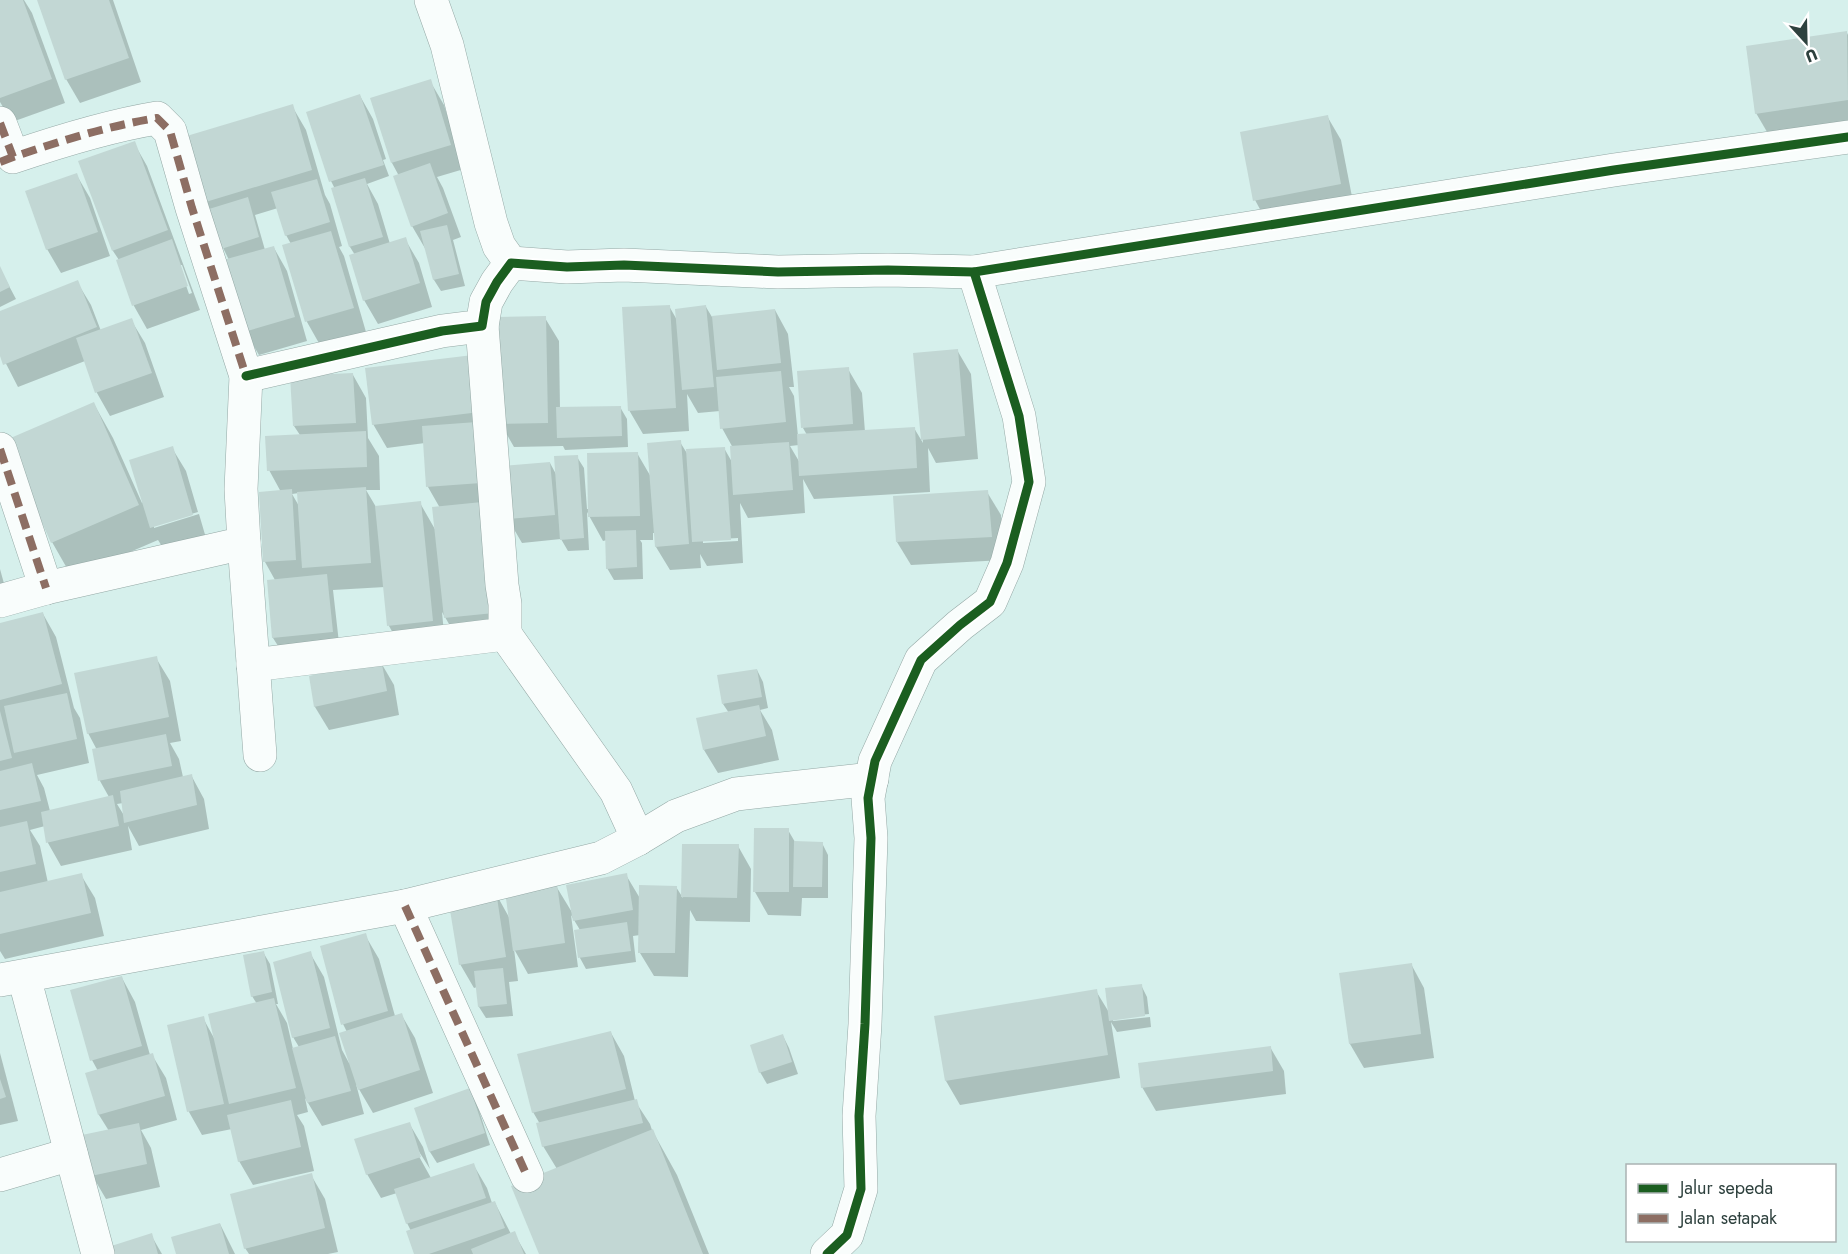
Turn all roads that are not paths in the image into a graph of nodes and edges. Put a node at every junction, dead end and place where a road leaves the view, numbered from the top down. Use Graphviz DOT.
graph roads {
  1 [pos="431,0"];
  2 [pos="0,123"];
  3 [pos="1848,137"];
  4 [pos="6,159"];
  5 [pos="512,263"];
  6 [pos="974,272"];
  7 [pos="482,327"];
  8 [pos="246,376"];
  9 [pos="0,449"];
  10 [pos="244,543"];
  11 [pos="46,588"];
  12 [pos="0,601"];
  13 [pos="505,634"];
  14 [pos="254,665"];
  15 [pos="260,754"];
  16 [pos="872,779"];
  17 [pos="638,839"];
  18 [pos="405,906"];
  19 [pos="12,978"];
  20 [pos="71,1154"];
  21 [pos="0,1174"];
  22 [pos="527,1176"];
  23 [pos="98,1254"];
  24 [pos="827,1254"];
  1 -- 5 [label="street"];
  2 -- 4 [label="street"];
  3 -- 6 [label="street"];
  4 -- 8 [label="street"];
  5 -- 6 [label="street"];
  5 -- 7 [label="street"];
  6 -- 16 [label="street"];
  7 -- 8 [label="street"];
  7 -- 13 [label="street"];
  8 -- 10 [label="street"];
  9 -- 11 [label="street"];
  10 -- 11 [label="street"];
  10 -- 14 [label="street"];
  11 -- 12 [label="street"];
  13 -- 14 [label="street"];
  13 -- 17 [label="street"];
  14 -- 15 [label="street"];
  16 -- 17 [label="street"];
  16 -- 24 [label="street"];
  17 -- 18 [label="street"];
  18 -- 19 [label="street"];
  18 -- 22 [label="street"];
  19 -- 20 [label="street"];
  20 -- 21 [label="street"];
  20 -- 23 [label="street"];
}
